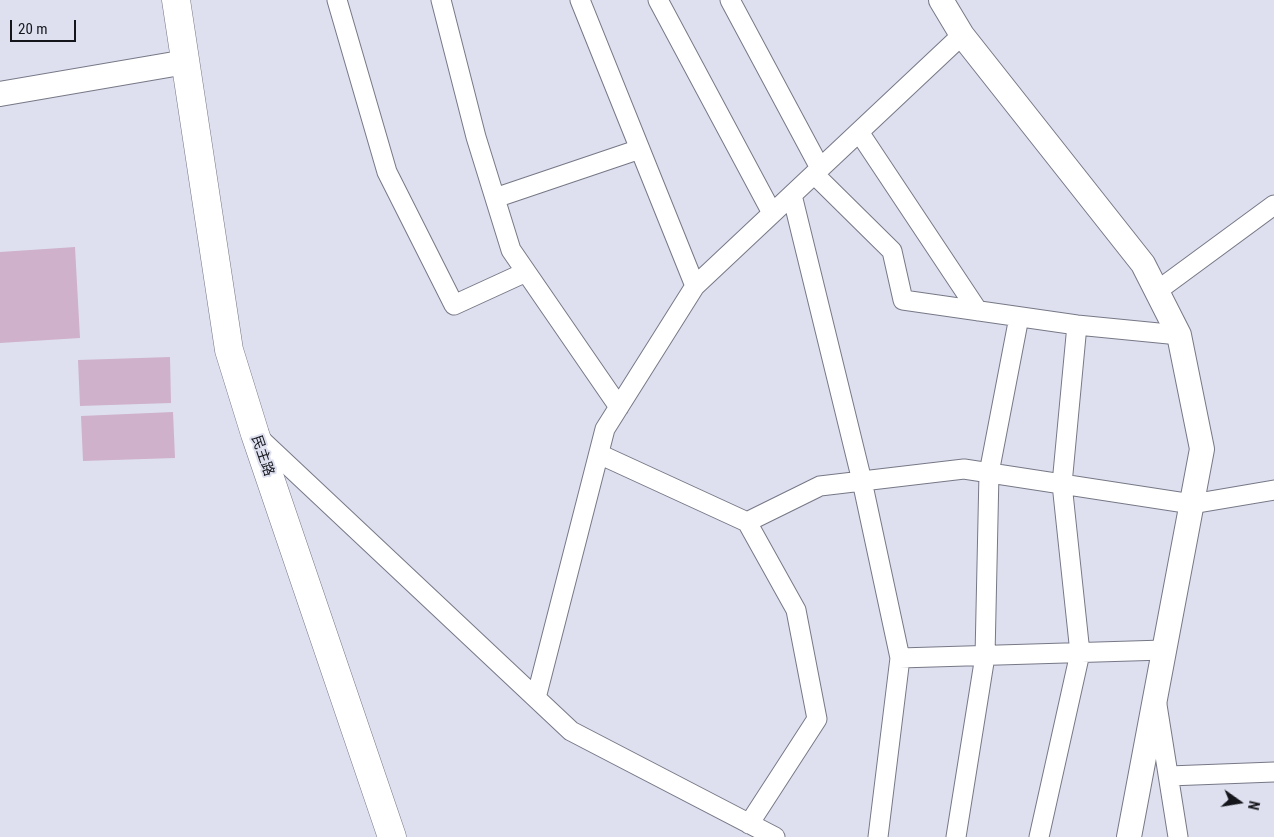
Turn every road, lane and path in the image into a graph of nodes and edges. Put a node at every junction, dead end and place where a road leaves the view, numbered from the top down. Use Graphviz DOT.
graph roads {
  1 [pos="176,0"];
  2 [pos="337,0"];
  3 [pos="441,0"];
  4 [pos="580,0"];
  5 [pos="658,0"];
  6 [pos="730,0"];
  7 [pos="941,0"];
  8 [pos="962,36"];
  9 [pos="186,62"];
  10 [pos="0,94"];
  11 [pos="859,132"];
  12 [pos="640,149"];
  13 [pos="817,171"];
  14 [pos="792,194"];
  15 [pos="495,198"];
  16 [pos="1274,205"];
  17 [pos="772,213"];
  18 [pos="526,272"];
  19 [pos="695,286"];
  20 [pos="1157,291"];
  21 [pos="978,311"];
  22 [pos="1019,317"];
  23 [pos="1077,324"];
  24 [pos="1179,335"];
  25 [pos="619,407"];
  26 [pos="255,434"];
  27 [pos="599,454"];
  28 [pos="989,473"];
  29 [pos="862,481"];
  30 [pos="1062,484"];
  31 [pos="1274,490"];
  32 [pos="1192,504"];
  33 [pos="747,522"];
  34 [pos="1164,650"];
  35 [pos="1080,653"];
  36 [pos="985,656"];
  37 [pos="900,658"];
  38 [pos="1156,694"];
  39 [pos="536,698"];
  40 [pos="1274,772"];
  41 [pos="1169,776"];
  42 [pos="749,824"];
  43 [pos="392,837"];
  44 [pos="775,837"];
  45 [pos="878,837"];
  46 [pos="956,837"];
  47 [pos="1039,837"];
  48 [pos="1129,837"];
  49 [pos="1178,837"];
  1 -- 9 [label="highway, 民主路"];
  2 -- 18 [label="street"];
  3 -- 15 [label="street"];
  4 -- 12 [label="street"];
  5 -- 17 [label="street"];
  6 -- 13 [label="street"];
  7 -- 8 [label="street"];
  8 -- 11 [label="street"];
  8 -- 20 [label="street"];
  9 -- 10 [label="street"];
  9 -- 26 [label="highway, 民主路"];
  11 -- 13 [label="street"];
  11 -- 21 [label="street"];
  12 -- 15 [label="street"];
  12 -- 19 [label="street"];
  13 -- 14 [label="street"];
  13 -- 21 [label="street"];
  14 -- 17 [label="street"];
  14 -- 29 [label="street"];
  15 -- 18 [label="street"];
  16 -- 20 [label="street"];
  17 -- 19 [label="street"];
  18 -- 25 [label="street"];
  19 -- 25 [label="street"];
  20 -- 24 [label="street"];
  21 -- 22 [label="street"];
  22 -- 23 [label="street"];
  22 -- 28 [label="street"];
  23 -- 24 [label="street"];
  23 -- 30 [label="street"];
  24 -- 32 [label="street"];
  25 -- 27 [label="street"];
  26 -- 39 [label="street"];
  26 -- 43 [label="highway, 民主路"];
  27 -- 33 [label="street"];
  27 -- 39 [label="street"];
  28 -- 29 [label="street"];
  28 -- 30 [label="street"];
  28 -- 36 [label="street"];
  29 -- 33 [label="street"];
  29 -- 37 [label="street"];
  30 -- 32 [label="street"];
  30 -- 35 [label="street"];
  31 -- 32 [label="street"];
  32 -- 34 [label="street"];
  33 -- 42 [label="street"];
  34 -- 35 [label="street"];
  34 -- 38 [label="street"];
  35 -- 36 [label="street"];
  35 -- 47 [label="street"];
  36 -- 37 [label="street"];
  36 -- 46 [label="street"];
  37 -- 45 [label="street"];
  38 -- 41 [label="street"];
  38 -- 48 [label="street"];
  39 -- 42 [label="street"];
  40 -- 41 [label="street"];
  41 -- 49 [label="street"];
  42 -- 44 [label="street"];
}
